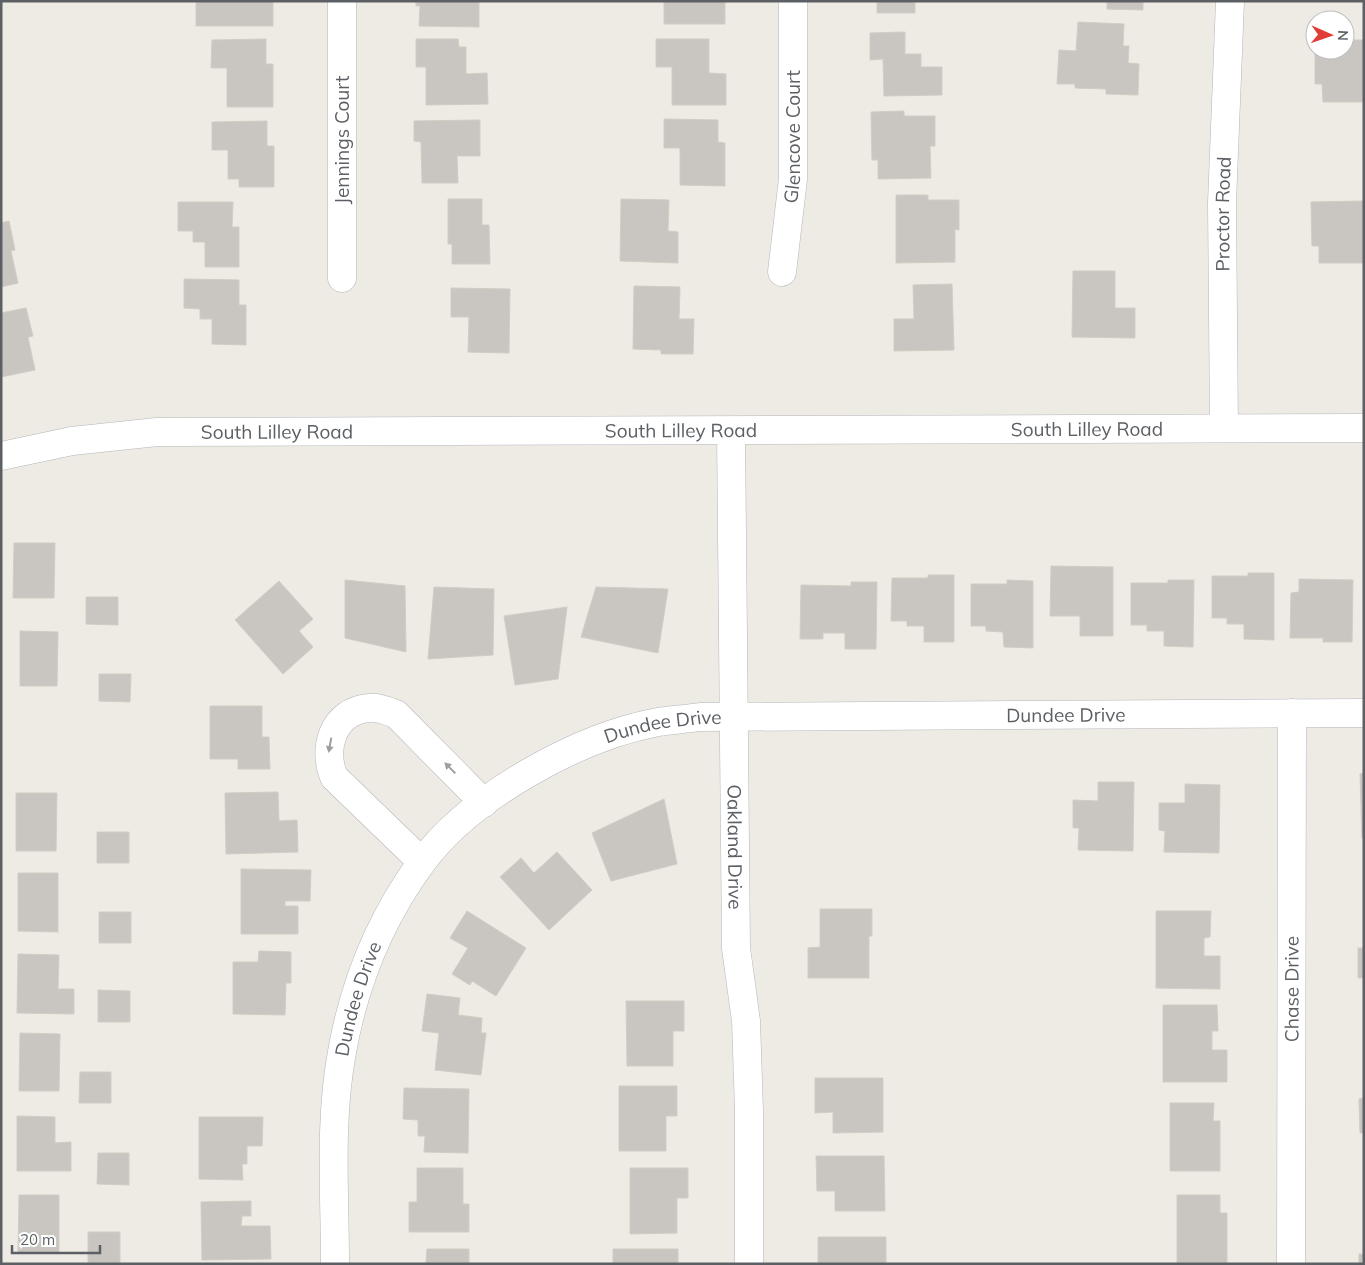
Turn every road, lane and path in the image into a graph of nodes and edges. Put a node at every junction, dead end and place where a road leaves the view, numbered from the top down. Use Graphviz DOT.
graph roads {
  1 [pos="342,1"];
  2 [pos="793,1"];
  3 [pos="1230,1"];
  4 [pos="782,272"];
  5 [pos="342,278"];
  6 [pos="1224,428"];
  7 [pos="1364,428"];
  8 [pos="731,431"];
  9 [pos="1,456"];
  10 [pos="1292,713"];
  11 [pos="1364,713"];
  12 [pos="735,716"];
  13 [pos="484,803"];
  14 [pos="422,862"];
  15 [pos="335,1264"];
  16 [pos="749,1264"];
  17 [pos="1291,1264"];
  1 -- 5 [label="street, Jennings Court"];
  2 -- 4 [label="street, Glencove Court"];
  3 -- 6 [label="street, Proctor Road"];
  6 -- 7 [label="street, South Lilley Road"];
  6 -- 8 [label="street, South Lilley Road"];
  8 -- 9 [label="street, South Lilley Road"];
  8 -- 12 [label="street, Oakland Drive"];
  10 -- 11 [label="street, Dundee Drive"];
  10 -- 12 [label="street, Dundee Drive"];
  10 -- 17 [label="street, Chase Drive"];
  12 -- 13 [label="street, Dundee Drive"];
  12 -- 16 [label="street, Oakland Drive"];
  13 -- 14 [label="street, Dundee Drive"];
  13 -- 14 [label="street, one-way"];
  14 -- 15 [label="street, Dundee Drive"];
}
